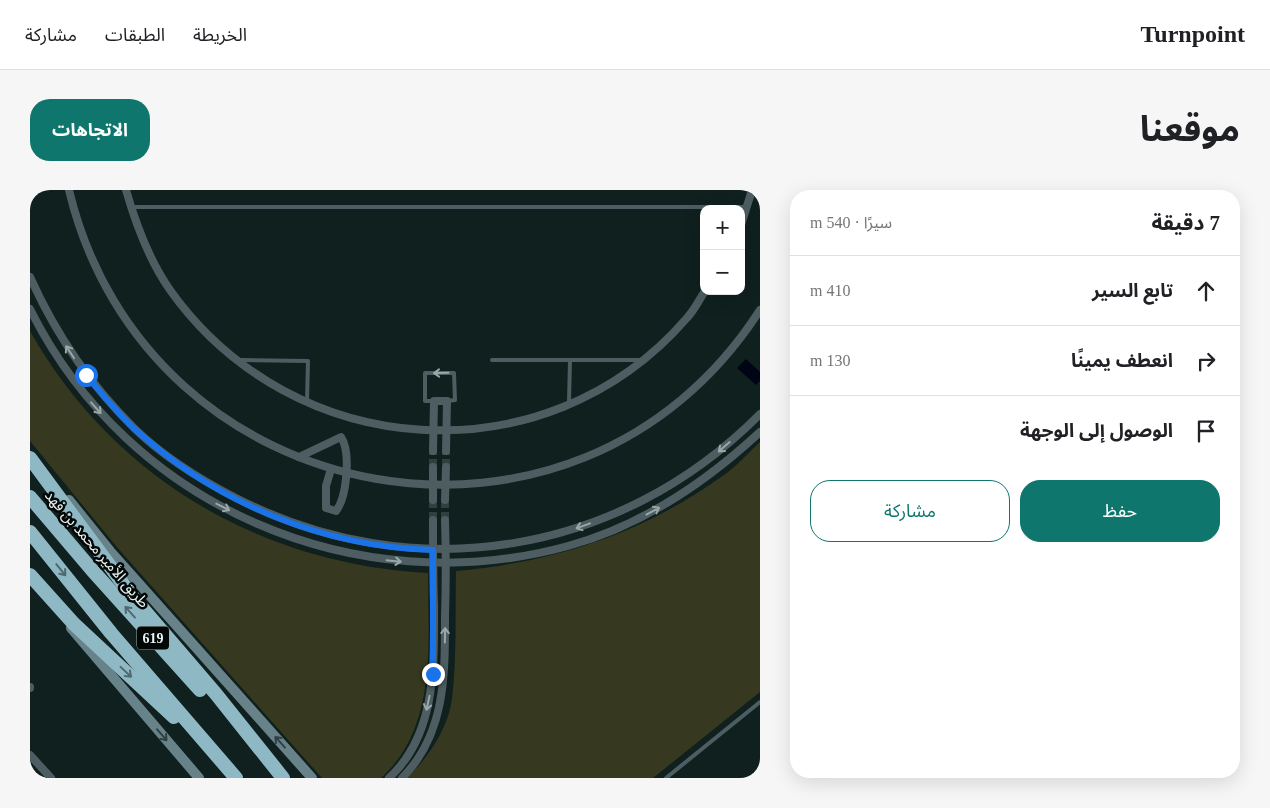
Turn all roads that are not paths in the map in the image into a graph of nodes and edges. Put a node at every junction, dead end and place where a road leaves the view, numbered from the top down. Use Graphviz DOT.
graph roads {
  1 [pos="69,190"];
  2 [pos="126,190"];
  3 [pos="752,190"];
  4 [pos="131,207"];
  5 [pos="748,207"];
  6 [pos="745,215"];
  7 [pos="30,277"];
  8 [pos="702,295"];
  9 [pos="30,310"];
  10 [pos="760,310"];
  11 [pos="239,360"];
  12 [pos="258,360"];
  13 [pos="492,360"];
  14 [pos="570,360"];
  15 [pos="644,360"];
  16 [pos="250,369"];
  17 [pos="308,401"];
  18 [pos="434,401"];
  19 [pos="447,401"];
  20 [pos="569,405"];
  21 [pos="760,414"];
  22 [pos="434,431"];
  23 [pos="447,431"];
  24 [pos="760,432"];
  25 [pos="433,451"];
  26 [pos="446,451"];
  27 [pos="30,453"];
  28 [pos="300,457"];
  29 [pos="30,458"];
  30 [pos="433,467"];
  31 [pos="446,467"];
  32 [pos="331,469"];
  33 [pos="346,474"];
  34 [pos="434,486"];
  35 [pos="446,486"];
  36 [pos="30,496"];
  37 [pos="433,500"];
  38 [pos="445,500"];
  39 [pos="433,520"];
  40 [pos="445,520"];
  41 [pos="30,532"];
  42 [pos="433,550"];
  43 [pos="446,550"];
  44 [pos="433,563"];
  45 [pos="446,563"];
  46 [pos="30,576"];
  47 [pos="433,674"];
  48 [pos="444,675"];
  49 [pos="760,702"];
  50 [pos="30,755"];
  51 [pos="225,764"];
  52 [pos="51,778"];
  53 [pos="199,778"];
  54 [pos="236,778"];
  55 [pos="281,778"];
  56 [pos="312,778"];
  57 [pos="389,778"];
  58 [pos="402,778"];
  59 [pos="666,778"];
  1 -- 28 [label="street"];
  2 -- 4 [label="street"];
  3 -- 5 [label="street"];
  4 -- 5 [label="lane"];
  4 -- 11 [label="street"];
  5 -- 6 [label="street"];
  42 -- 7 [label="street, one-way"];
  8 -- 15 [label="street"];
  9 -- 44 [label="street, one-way"];
  10 -- 35 [label="street"];
  11 -- 12 [label="lane"];
  11 -- 16 [label="street"];
  12 -- 16 [label="lane"];
  12 -- 17 [label="lane"];
  13 -- 14 [label="lane"];
  14 -- 15 [label="lane"];
  14 -- 20 [label="lane"];
  15 -- 20 [label="street"];
  16 -- 17 [label="street"];
  17 -- 22 [label="street"];
  18 -- 19 [label="street"];
  19 -- 18 [label="lane, one-way"];
  18 -- 22 [label="street"];
  19 -- 23 [label="street"];
  20 -- 23 [label="street"];
  21 -- 43 [label="street, one-way"];
  22 -- 23 [label="street"];
  22 -- 25 [label="street"];
  23 -- 26 [label="street"];
  45 -- 24 [label="street, one-way"];
  56 -- 27 [label="main road, one-way"];
  28 -- 32 [label="street"];
  28 -- 33 [label="street"];
  29 -- 55 [label="highway"];
  30 -- 34 [label="street"];
  31 -- 35 [label="street"];
  32 -- 33 [label="street"];
  32 -- 33 [label="street"];
  33 -- 34 [label="street"];
  34 -- 35 [label="street"];
  34 -- 37 [label="street"];
  35 -- 38 [label="street"];
  55 -- 36 [label="highway, طريق الأمير محمد بن فهد / 619, one-way"];
  39 -- 42 [label="street"];
  40 -- 43 [label="street"];
  41 -- 51 [label="highway, 619, one-way"];
  42 -- 43 [label="street"];
  42 -- 44 [label="street"];
  43 -- 45 [label="street"];
  44 -- 45 [label="street"];
  44 -- 47 [label="street"];
  48 -- 45 [label="street, one-way"];
  46 -- 51 [label="highway, one-way"];
  46 -- 53 [label="main road, one-way"];
  47 -- 48 [label="street"];
  47 -- 57 [label="street, one-way"];
  48 -- 58 [label="street"];
  49 -- 59 [label="lane"];
  50 -- 52 [label="street"];
  51 -- 54 [label="highway, 619"];
}
